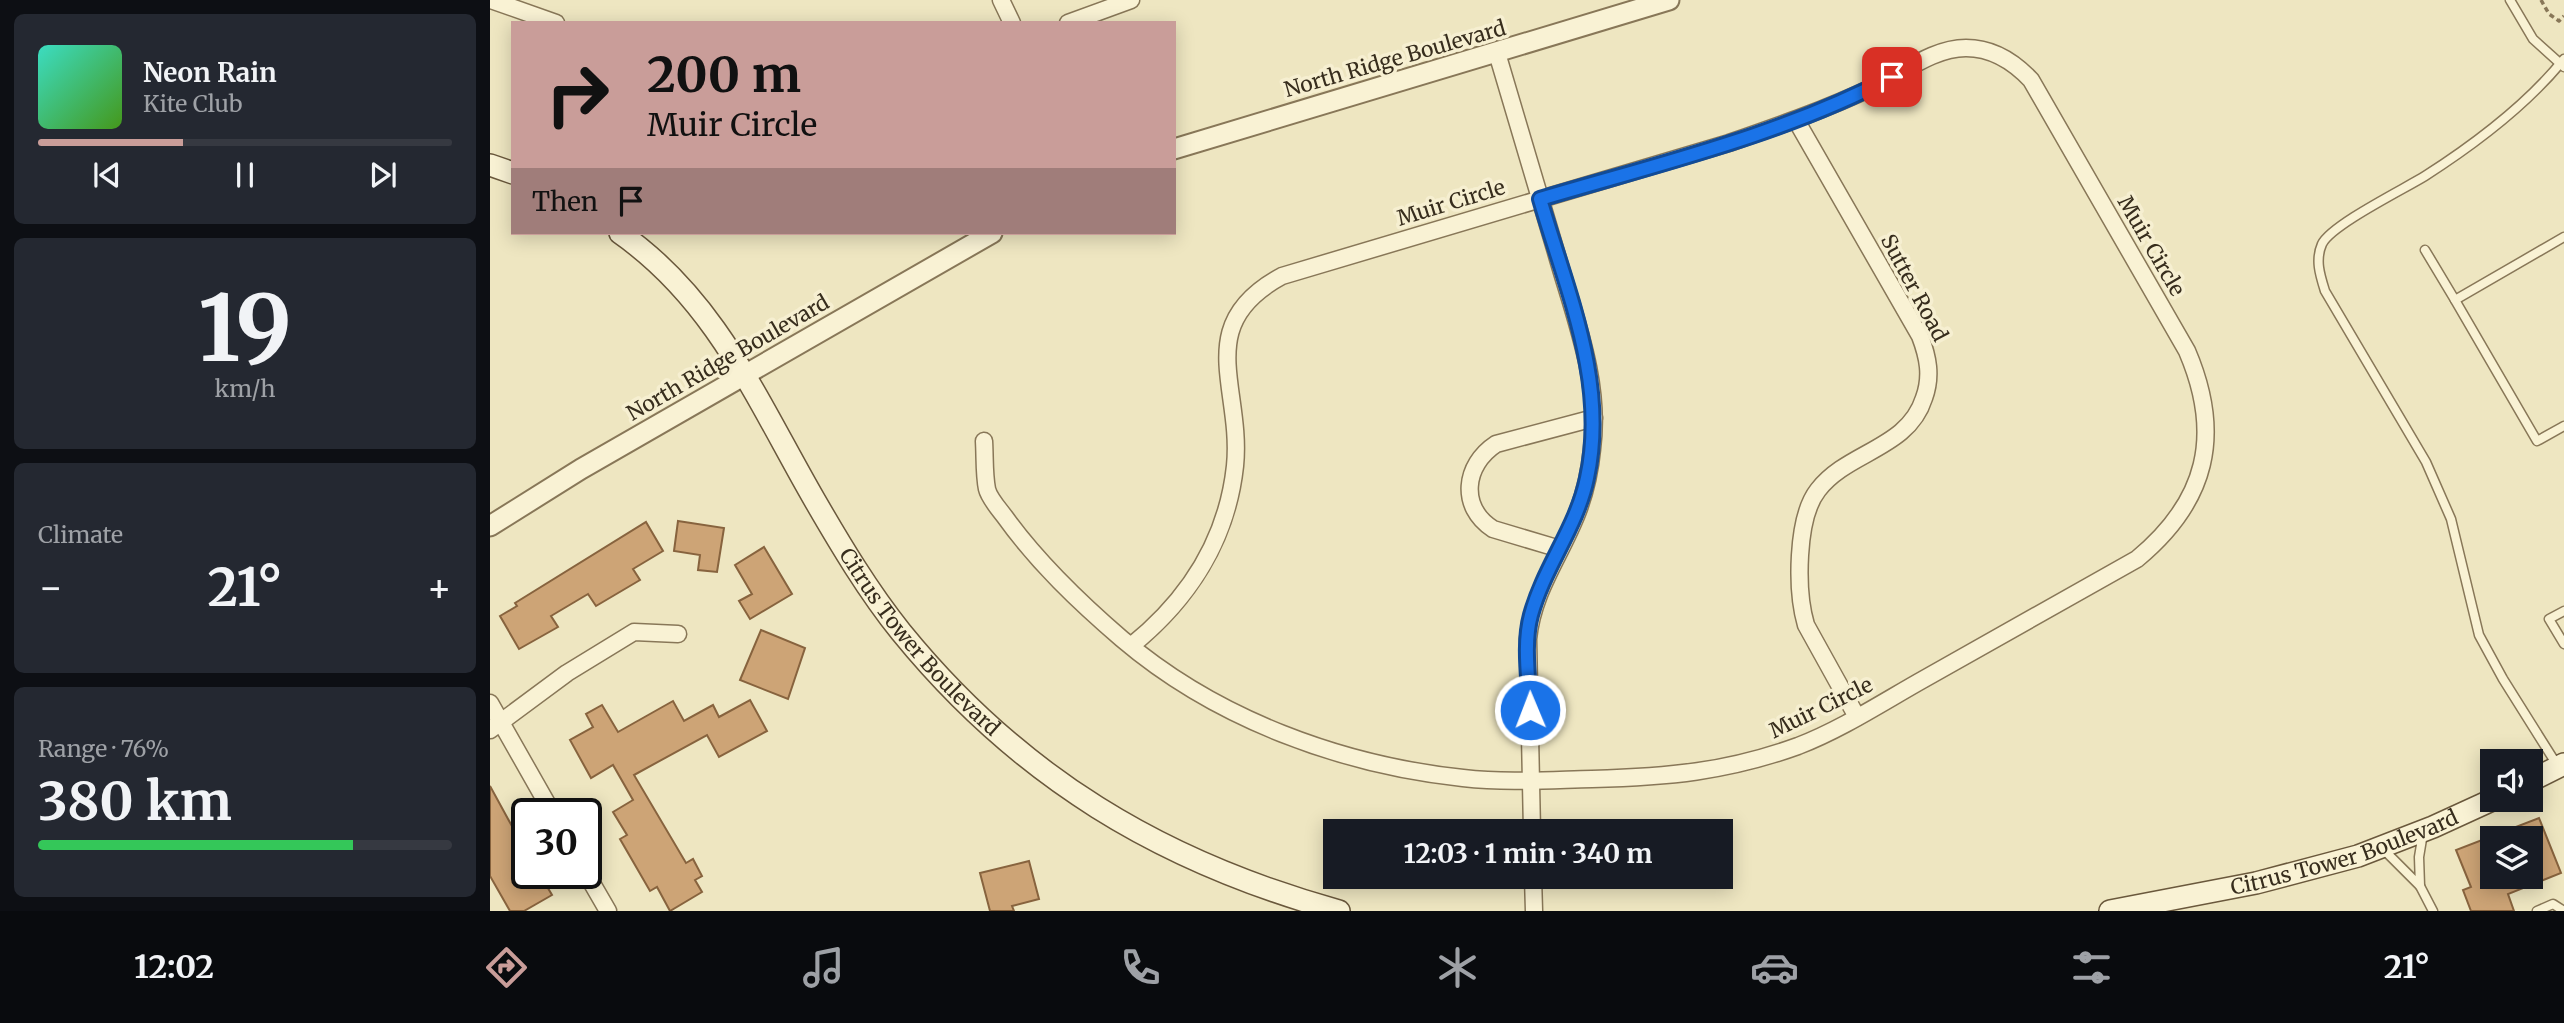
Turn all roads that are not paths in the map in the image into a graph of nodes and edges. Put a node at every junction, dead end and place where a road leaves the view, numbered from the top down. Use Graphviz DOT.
graph roads {
  1 [pos="491,0"];
  2 [pos="1001,0"];
  3 [pos="1131,0"];
  4 [pos="1670,0"];
  5 [pos="2510,0"];
  6 [pos="550,21"];
  7 [pos="1011,21"];
  8 [pos="1073,21"];
  9 [pos="1497,53"];
  10 [pos="2563,63"];
  11 [pos="1796,120"];
  12 [pos="1176,148"];
  13 [pos="490,165"];
  14 [pos="511,172"];
  15 [pos="1540,199"];
  16 [pos="622,235"];
  17 [pos="989,235"];
  18 [pos="2564,237"];
  19 [pos="2426,250"];
  20 [pos="2455,300"];
  21 [pos="744,375"];
  22 [pos="1594,418"];
  23 [pos="2564,426"];
  24 [pos="984,441"];
  25 [pos="490,526"];
  26 [pos="1560,549"];
  27 [pos="2564,611"];
  28 [pos="678,634"];
  29 [pos="2564,645"];
  30 [pos="1131,646"];
  31 [pos="490,703"];
  32 [pos="1857,717"];
  33 [pos="495,726"];
  34 [pos="2562,770"];
  35 [pos="2543,777"];
  36 [pos="1531,781"];
  37 [pos="542,798"];
  38 [pos="2480,805"];
  39 [pos="1532,819"];
  40 [pos="2423,831"];
  41 [pos="2381,847"];
  42 [pos="2420,887"];
  43 [pos="595,889"];
  44 [pos="1533,889"];
  45 [pos="608,911"];
  46 [pos="1339,911"];
  47 [pos="1534,911"];
  48 [pos="2110,911"];
  49 [pos="2433,911"];
  50 [pos="2537,911"];
  51 [pos="2564,911"];
  1 -- 6 [label="street"];
  2 -- 7 [label="street"];
  3 -- 8 [label="street"];
  4 -- 9 [label="street, North Ridge Boulevard"];
  5 -- 10 [label="lane"];
  9 -- 12 [label="street, North Ridge Boulevard"];
  9 -- 15 [label="street"];
  10 -- 34 [label="lane"];
  11 -- 15 [label="street, Muir Circle"];
  11 -- 32 [label="street, Sutter Road"];
  11 -- 32 [label="street, Muir Circle"];
  13 -- 14 [label="main road"];
  15 -- 22 [label="street"];
  15 -- 30 [label="street, Muir Circle"];
  16 -- 21 [label="main road, Citrus Tower Boulevard"];
  17 -- 21 [label="street, North Ridge Boulevard"];
  18 -- 20 [label="lane"];
  19 -- 20 [label="lane"];
  20 -- 23 [label="lane"];
  21 -- 25 [label="street, North Ridge Boulevard"];
  21 -- 46 [label="main road, Citrus Tower Boulevard"];
  22 -- 26 [label="street"];
  22 -- 26 [label="street"];
  24 -- 30 [label="street, Muir Circle"];
  26 -- 36 [label="street"];
  27 -- 29 [label="lane"];
  28 -- 33 [label="street"];
  30 -- 36 [label="street, Muir Circle"];
  31 -- 33 [label="street"];
  32 -- 36 [label="street, Muir Circle"];
  33 -- 37 [label="street"];
  34 -- 35 [label="main road"];
  36 -- 39 [label="street"];
  38 -- 40 [label="main road, Citrus Tower Boulevard"];
  40 -- 41 [label="main road, Citrus Tower Boulevard"];
  40 -- 42 [label="lane"];
  41 -- 42 [label="lane"];
  41 -- 48 [label="main road, Citrus Tower Boulevard"];
  42 -- 49 [label="lane"];
  43 -- 45 [label="street"];
  44 -- 47 [label="street"];
  50 -- 51 [label="lane"];
}
